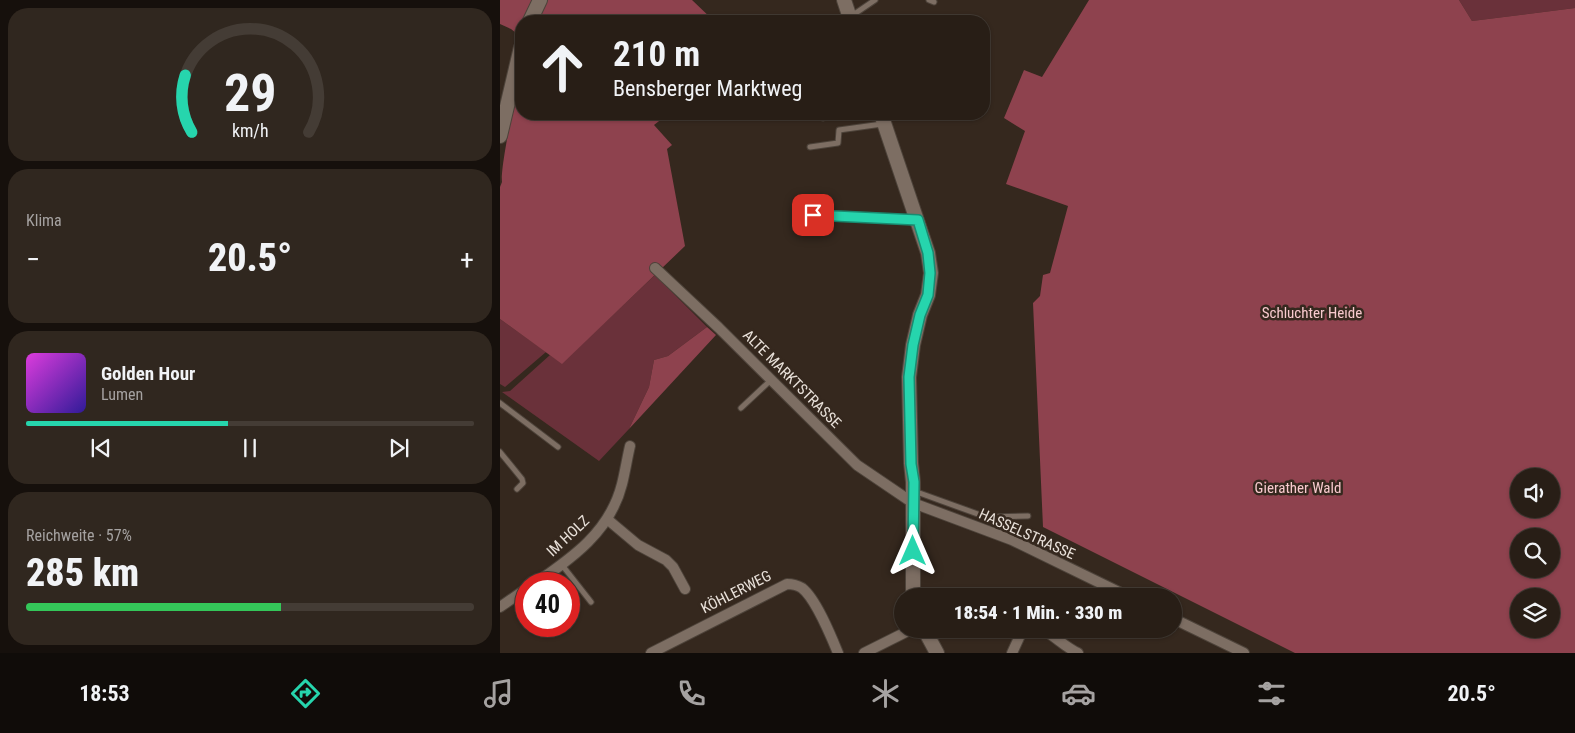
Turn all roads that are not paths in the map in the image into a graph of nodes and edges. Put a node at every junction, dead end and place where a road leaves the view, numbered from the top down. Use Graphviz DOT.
graph roads {
  1 [pos="540,0"];
  2 [pos="844,0"];
  3 [pos="875,0"];
  4 [pos="533,15"];
  5 [pos="849,15"];
  6 [pos="855,15"];
  7 [pos="515,72"];
  8 [pos="879,120"];
  9 [pos="883,120"];
  10 [pos="500,136"];
  11 [pos="810,147"];
  12 [pos="813,215"];
  13 [pos="918,220"];
  14 [pos="655,268"];
  15 [pos="771,380"];
  16 [pos="500,403"];
  17 [pos="741,408"];
  18 [pos="630,446"];
  19 [pos="558,447"];
  20 [pos="500,452"];
  21 [pos="518,489"];
  22 [pos="913,497"];
  23 [pos="1028,516"];
  24 [pos="607,519"];
  25 [pos="562,564"];
  26 [pos="551,572"];
  27 [pos="685,588"];
  28 [pos="913,588"];
  29 [pos="1111,588"];
  30 [pos="515,597"];
  31 [pos="590,602"];
  32 [pos="500,607"];
  33 [pos="1182,623"];
  34 [pos="894,638"];
  35 [pos="929,638"];
  36 [pos="1019,638"];
  37 [pos="1056,638"];
  38 [pos="671,643"];
  39 [pos="652,653"];
  40 [pos="677,653"];
  41 [pos="838,653"];
  42 [pos="864,653"];
  43 [pos="937,653"];
  44 [pos="1012,653"];
  45 [pos="1078,653"];
  46 [pos="1244,653"];
  1 -- 4 [label="street"];
  2 -- 5 [label="street"];
  3 -- 6 [label="lane"];
  7 -- 10 [label="street"];
  8 -- 11 [label="lane"];
  9 -- 13 [label="street"];
  12 -- 13 [label="lane"];
  13 -- 22 [label="street"];
  14 -- 15 [label="street, ALTE MARKTSTRASSE"];
  15 -- 17 [label="lane"];
  15 -- 22 [label="street, ALTE MARKTSTRASSE"];
  16 -- 19 [label="lane"];
  18 -- 24 [label="street, IM HOLZ"];
  20 -- 21 [label="lane"];
  22 -- 23 [label="lane"];
  22 -- 28 [label="street"];
  22 -- 29 [label="street, HASSELSTRASSE"];
  24 -- 25 [label="street, IM HOLZ"];
  24 -- 27 [label="street"];
  25 -- 26 [label="street, IM HOLZ"];
  25 -- 31 [label="lane"];
  30 -- 32 [label="street"];
  33 -- 46 [label="street"];
  34 -- 42 [label="street"];
  35 -- 43 [label="street"];
  36 -- 44 [label="street"];
  37 -- 45 [label="street"];
  38 -- 39 [label="street, KÖHLERWEG"];
  38 -- 40 [label="street"];
  38 -- 41 [label="street, KÖHLERWEG"];
}
